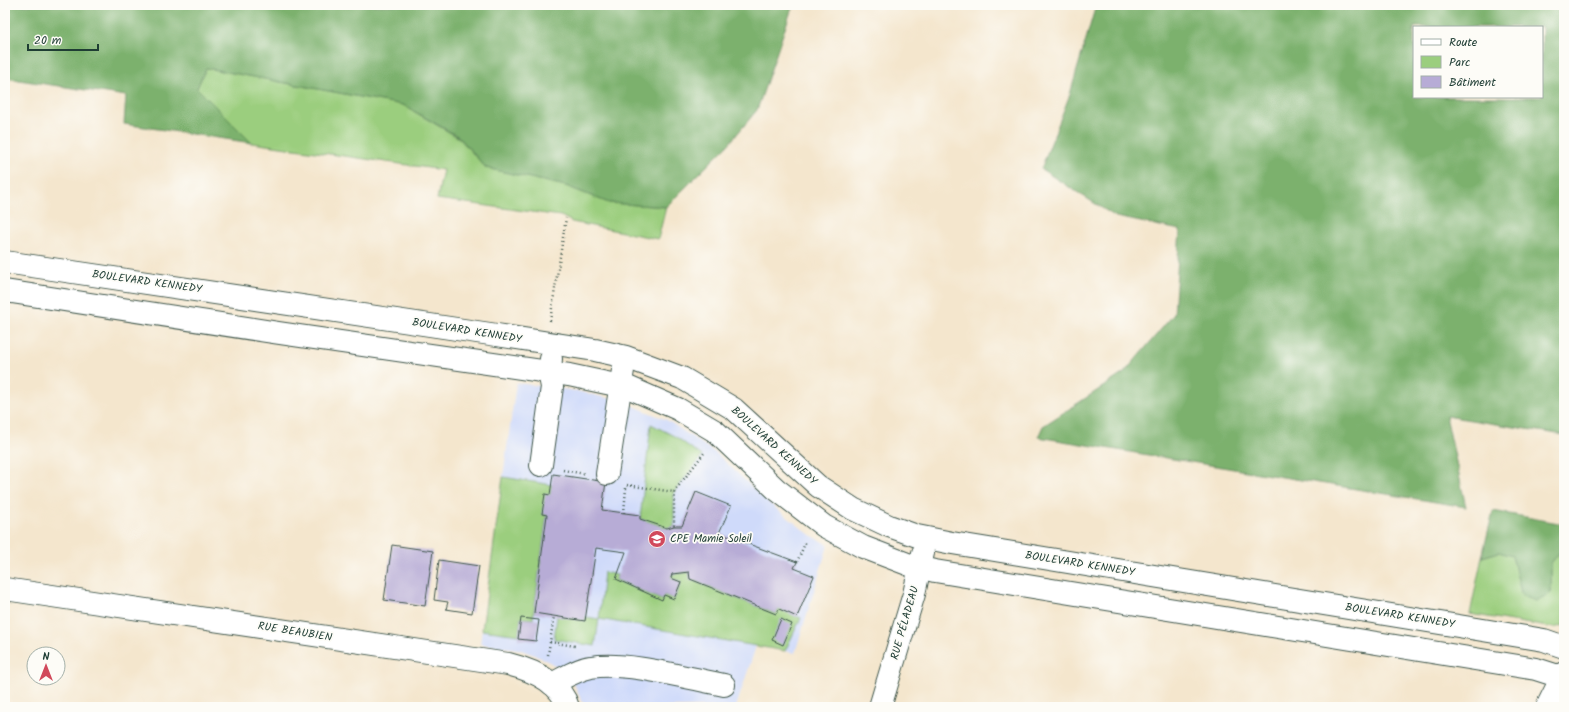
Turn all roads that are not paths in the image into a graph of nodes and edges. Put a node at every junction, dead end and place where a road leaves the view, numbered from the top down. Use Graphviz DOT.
graph roads {
  1 [pos="5,262"];
  2 [pos="5,291"];
  3 [pos="551,336"];
  4 [pos="626,357"];
  5 [pos="549,372"];
  6 [pos="620,385"];
  7 [pos="541,465"];
  8 [pos="607,474"];
  9 [pos="926,538"];
  10 [pos="920,568"];
  11 [pos="5,589"];
  12 [pos="1245,590"];
  13 [pos="1240,620"];
  14 [pos="1564,646"];
  15 [pos="1563,675"];
  16 [pos="552,684"];
  17 [pos="724,685"];
  18 [pos="568,707"];
  19 [pos="880,707"];
  20 [pos="1546,707"];
  1 -- 3 [label="street, BOULEVARD KENNEDY"];
  2 -- 5 [label="street"];
  3 -- 4 [label="street, BOULEVARD KENNEDY"];
  3 -- 5 [label="street"];
  4 -- 6 [label="street"];
  4 -- 9 [label="street, BOULEVARD KENNEDY"];
  5 -- 6 [label="street"];
  5 -- 7 [label="street"];
  6 -- 8 [label="street"];
  6 -- 10 [label="street"];
  9 -- 10 [label="street, RUE PÉLADEAU"];
  9 -- 12 [label="street, BOULEVARD KENNEDY"];
  10 -- 13 [label="street"];
  10 -- 19 [label="street, RUE PÉLADEAU"];
  11 -- 16 [label="street, RUE BEAUBIEN"];
  12 -- 13 [label="street"];
  12 -- 14 [label="street, BOULEVARD KENNEDY"];
  13 -- 15 [label="street"];
  15 -- 20 [label="street"];
  16 -- 17 [label="street"];
  16 -- 18 [label="street, RUE BEAUBIEN"];
}
